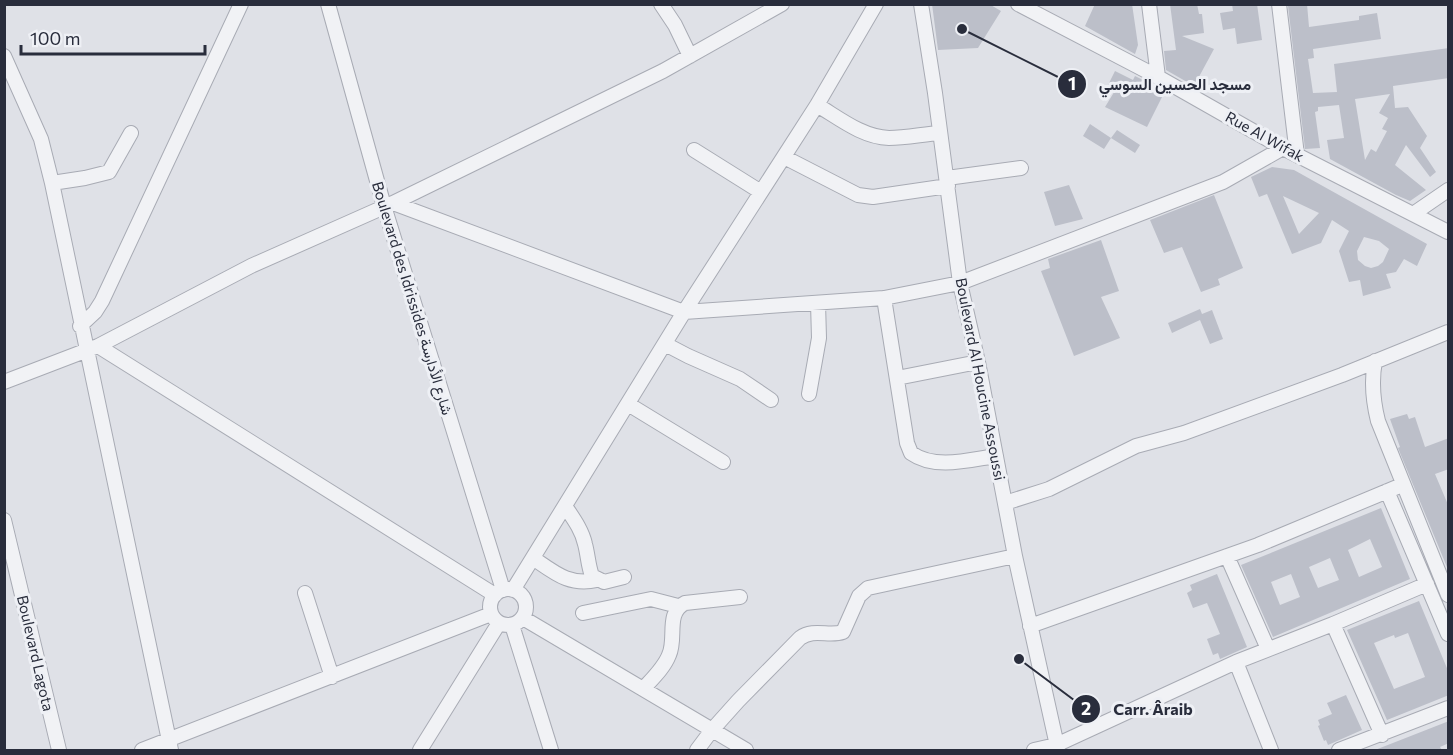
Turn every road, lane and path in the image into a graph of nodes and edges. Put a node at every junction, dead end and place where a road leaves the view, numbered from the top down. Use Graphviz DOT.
graph roads {
  1 [pos="242,4"];
  2 [pos="328,4"];
  3 [pos="661,4"];
  4 [pos="782,4"];
  5 [pos="876,4"];
  6 [pos="921,4"];
  7 [pos="1018,4"];
  8 [pos="1149,4"];
  9 [pos="1279,4"];
  10 [pos="4,56"];
  11 [pos="690,56"];
  12 [pos="1158,77"];
  13 [pos="817,105"];
  14 [pos="131,133"];
  15 [pos="940,133"];
  16 [pos="1283,148"];
  17 [pos="694,150"];
  18 [pos="1297,155"];
  19 [pos="784,157"];
  20 [pos="1021,168"];
  21 [pos="948,182"];
  22 [pos="52,183"];
  23 [pos="1449,190"];
  24 [pos="761,192"];
  25 [pos="388,205"];
  26 [pos="1413,214"];
  27 [pos="1449,232"];
  28 [pos="960,283"];
  29 [pos="884,298"];
  30 [pos="818,303"];
  31 [pos="684,312"];
  32 [pos="81,326"];
  33 [pos="1449,332"];
  34 [pos="665,344"];
  35 [pos="92,348"];
  36 [pos="1375,361"];
  37 [pos="978,362"];
  38 [pos="897,378"];
  39 [pos="4,382"];
  40 [pos="809,394"];
  41 [pos="771,400"];
  42 [pos="628,404"];
  43 [pos="996,456"];
  44 [pos="723,462"];
  45 [pos="1402,485"];
  46 [pos="1387,491"];
  47 [pos="1005,503"];
  48 [pos="565,506"];
  49 [pos="4,520"];
  50 [pos="1015,556"];
  51 [pos="1227,556"];
  52 [pos="533,558"];
  53 [pos="624,577"];
  54 [pos="597,580"];
  55 [pos="1427,584"];
  56 [pos="304,592"];
  57 [pos="504,592"];
  58 [pos="1449,595"];
  59 [pos="740,597"];
  60 [pos="678,606"];
  61 [pos="583,613"];
  62 [pos="506,620"];
  63 [pos="1333,624"];
  64 [pos="1030,626"];
  65 [pos="1449,634"];
  66 [pos="1268,649"];
  67 [pos="1236,662"];
  68 [pos="332,677"];
  69 [pos="643,689"];
  70 [pos="1449,708"];
  71 [pos="712,730"];
  72 [pos="1382,735"];
  73 [pos="170,746"];
  74 [pos="1057,748"];
  75 [pos="58,750"];
  76 [pos="142,750"];
  77 [pos="420,750"];
  78 [pos="551,750"];
  79 [pos="697,750"];
  80 [pos="746,750"];
  81 [pos="1034,750"];
  82 [pos="1271,750"];
  83 [pos="1339,750"];
  1 -- 32 [label="street"];
  2 -- 25 [label="street, Boulevard des Idrissides شارع الأدارسة"];
  3 -- 11 [label="street"];
  4 -- 11 [label="street"];
  5 -- 13 [label="street"];
  6 -- 15 [label="street, Boulevard Al Houcine Assoussi"];
  7 -- 12 [label="street, Rue Al Wifak"];
  8 -- 12 [label="street"];
  9 -- 18 [label="street"];
  10 -- 22 [label="street"];
  11 -- 25 [label="street"];
  12 -- 16 [label="street, Rue Al Wifak"];
  13 -- 15 [label="street"];
  13 -- 19 [label="street"];
  14 -- 22 [label="street"];
  15 -- 21 [label="street, Boulevard Al Houcine Assoussi"];
  16 -- 18 [label="street, Rue Al Wifak"];
  16 -- 28 [label="street"];
  17 -- 24 [label="street"];
  18 -- 26 [label="street, Rue Al Wifak"];
  19 -- 21 [label="street"];
  19 -- 24 [label="street"];
  20 -- 21 [label="street"];
  21 -- 28 [label="street, Boulevard Al Houcine Assoussi"];
  22 -- 32 [label="street"];
  23 -- 26 [label="street"];
  24 -- 31 [label="street"];
  25 -- 31 [label="street"];
  25 -- 35 [label="street"];
  25 -- 57 [label="street, Boulevard des Idrissides شارع الأدارسة"];
  26 -- 27 [label="street, Rue Al Wifak"];
  28 -- 29 [label="street"];
  28 -- 37 [label="street, Boulevard Al Houcine Assoussi"];
  29 -- 30 [label="street"];
  29 -- 38 [label="street"];
  30 -- 31 [label="street"];
  30 -- 40 [label="street"];
  31 -- 34 [label="street"];
  32 -- 35 [label="street"];
  33 -- 36 [label="street"];
  34 -- 41 [label="street"];
  34 -- 42 [label="street"];
  35 -- 39 [label="street"];
  35 -- 57 [label="street"];
  35 -- 73 [label="street"];
  36 -- 45 [label="street"];
  36 -- 47 [label="street"];
  37 -- 38 [label="street"];
  37 -- 43 [label="street, Boulevard Al Houcine Assoussi"];
  38 -- 43 [label="street"];
  42 -- 44 [label="street"];
  42 -- 48 [label="street"];
  43 -- 47 [label="street, Boulevard Al Houcine Assoussi"];
  45 -- 46 [label="street"];
  45 -- 58 [label="street"];
  46 -- 51 [label="street"];
  46 -- 55 [label="street"];
  47 -- 50 [label="street, Boulevard Al Houcine Assoussi"];
  48 -- 52 [label="street"];
  48 -- 54 [label="street"];
  49 -- 75 [label="street, Boulevard Lagota"];
  50 -- 64 [label="street, Boulevard Al Houcine Assoussi"];
  50 -- 71 [label="street"];
  51 -- 64 [label="street"];
  51 -- 66 [label="street"];
  52 -- 54 [label="street"];
  52 -- 57 [label="street"];
  53 -- 54 [label="street"];
  55 -- 63 [label="street"];
  55 -- 65 [label="street"];
  56 -- 68 [label="street"];
  57 -- 62 [label="street"];
  57 -- 62 [label="street, Boulevard des Idrissides شارع الأدارسة"];
  59 -- 60 [label="street"];
  60 -- 61 [label="street"];
  60 -- 69 [label="street"];
  62 -- 68 [label="street"];
  62 -- 69 [label="street"];
  62 -- 77 [label="street"];
  62 -- 78 [label="street"];
  63 -- 66 [label="street"];
  63 -- 72 [label="street"];
  64 -- 74 [label="street, Boulevard Al Houcine Assoussi"];
  66 -- 67 [label="street"];
  67 -- 74 [label="street"];
  67 -- 82 [label="street"];
  68 -- 73 [label="street"];
  69 -- 71 [label="street"];
  70 -- 72 [label="street"];
  71 -- 79 [label="street"];
  71 -- 80 [label="street"];
  72 -- 83 [label="street"];
  73 -- 76 [label="street"];
  74 -- 81 [label="street"];
}
